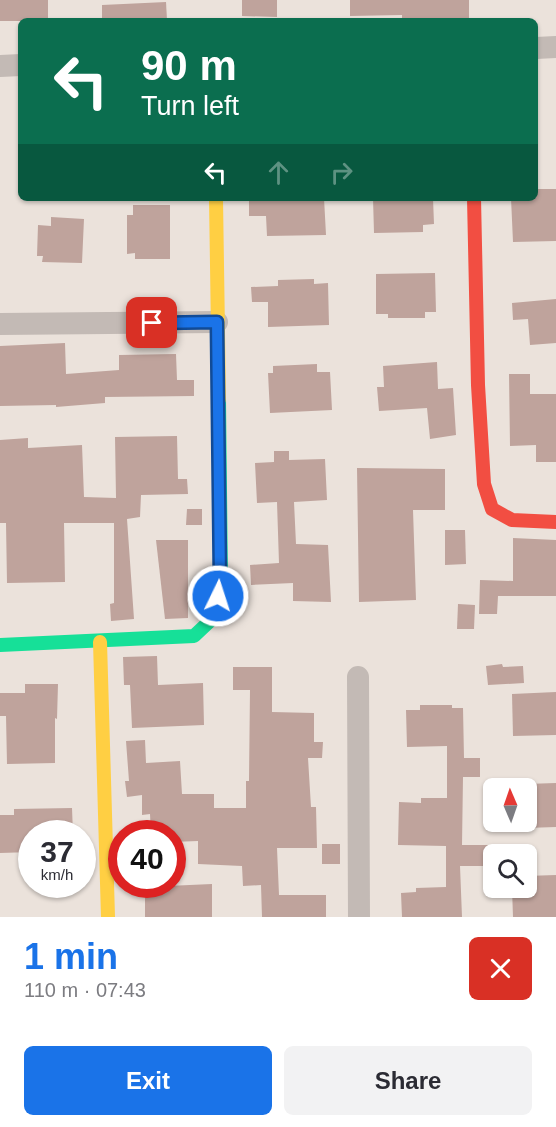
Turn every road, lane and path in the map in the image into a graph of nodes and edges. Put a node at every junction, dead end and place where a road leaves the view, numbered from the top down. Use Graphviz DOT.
graph roads {
  1 [pos="556,47"];
  2 [pos="538,48"];
  3 [pos="18,65"];
  4 [pos="0,66"];
  5 [pos="216,201"];
  6 [pos="474,201"];
  7 [pos="217,322"];
  8 [pos="0,324"];
  9 [pos="556,522"];
  10 [pos="100,642"];
  11 [pos="0,645"];
  12 [pos="358,677"];
  13 [pos="108,917"];
  14 [pos="359,917"];
  1 -- 2 [label="street"];
  3 -- 4 [label="street"];
  5 -- 7 [label="street"];
  6 -- 9 [label="street"];
  7 -- 8 [label="street"];
  7 -- 10 [label="street"];
  10 -- 11 [label="street"];
  10 -- 13 [label="street"];
  12 -- 14 [label="street"];
}
